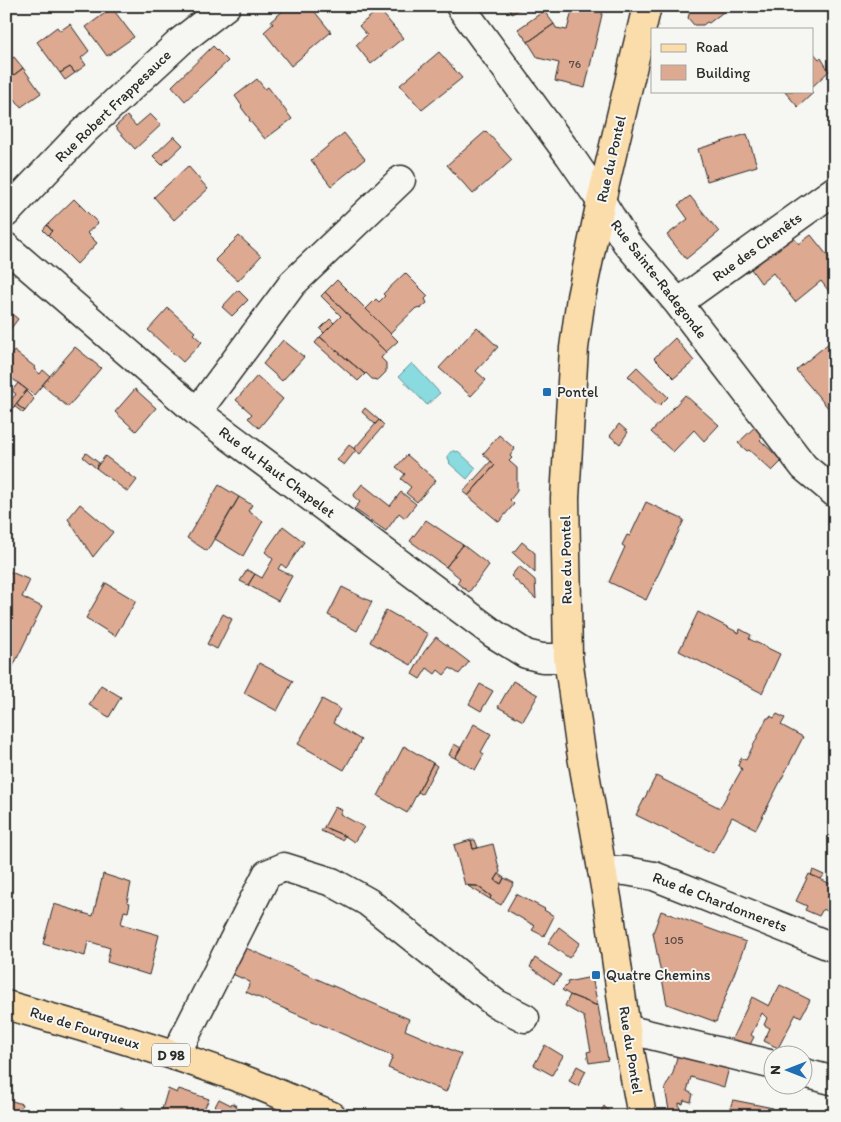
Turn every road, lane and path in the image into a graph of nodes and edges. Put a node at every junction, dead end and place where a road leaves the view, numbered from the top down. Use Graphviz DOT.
graph roads {
  1 [pos="226,6"];
  2 [pos="460,6"];
  3 [pos="647,6"];
  4 [pos="401,180"];
  5 [pos="835,190"];
  6 [pos="601,201"];
  7 [pos="6,213"];
  8 [pos="6,247"];
  9 [pos="678,303"];
  10 [pos="197,412"];
  11 [pos="835,493"];
  12 [pos="568,658"];
  13 [pos="602,870"];
  14 [pos="835,948"];
  15 [pos="6,1005"];
  16 [pos="525,1018"];
  17 [pos="626,1029"];
  18 [pos="175,1056"];
  19 [pos="764,1063"];
  20 [pos="814,1076"];
  21 [pos="835,1081"];
  22 [pos="332,1116"];
  23 [pos="642,1116"];
  1 -- 7 [label="street, Rue Robert Frappesauce"];
  2 -- 6 [label="street, Rue Sainte-Radegonde"];
  3 -- 6 [label="main road, Rue du Pontel"];
  4 -- 10 [label="street"];
  5 -- 9 [label="street, Rue des Chenêts"];
  6 -- 9 [label="street, Rue Sainte-Radegonde"];
  6 -- 12 [label="main road, Rue du Pontel"];
  8 -- 10 [label="street, Rue du Haut Chapelet"];
  9 -- 11 [label="street, Rue Sainte-Radegonde"];
  10 -- 12 [label="street, Rue du Haut Chapelet"];
  12 -- 13 [label="main road, Rue du Pontel"];
  13 -- 14 [label="street, Rue de Chardonnerets"];
  13 -- 17 [label="main road, Rue du Pontel"];
  15 -- 18 [label="main road, Rue de Fourqueux / D 98"];
  16 -- 18 [label="street"];
  17 -- 19 [label="street"];
  17 -- 23 [label="main road, Rue du Pontel"];
  18 -- 22 [label="main road, Rue de Fourqueux / D 98"];
  20 -- 21 [label="street"];
}
